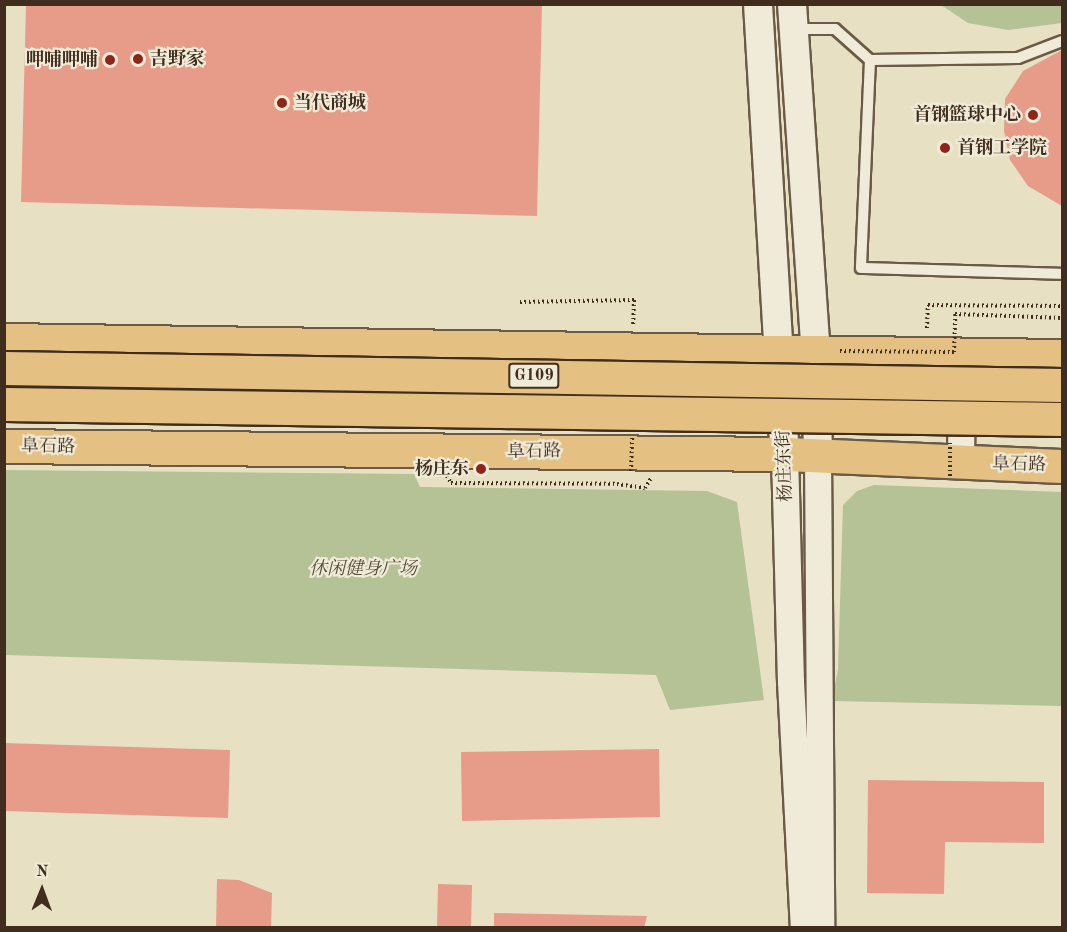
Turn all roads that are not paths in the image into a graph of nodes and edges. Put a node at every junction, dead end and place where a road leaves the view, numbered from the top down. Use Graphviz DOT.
graph roads {
  1 [pos="758,4"];
  2 [pos="793,17"];
  3 [pos="1062,41"];
  4 [pos="870,60"];
  5 [pos="1062,274"];
  6 [pos="4,340"];
  7 [pos="608,351"];
  8 [pos="828,352"];
  9 [pos="780,354"];
  10 [pos="962,355"];
  11 [pos="1062,356"];
  12 [pos="4,368"];
  13 [pos="1062,385"];
  14 [pos="4,404"];
  15 [pos="1062,419"];
  16 [pos="4,446"];
  17 [pos="609,451"];
  18 [pos="785,453"];
  19 [pos="818,454"];
  20 [pos="961,464"];
  21 [pos="1062,466"];
  22 [pos="804,927"];
  23 [pos="821,927"];
  1 -- 9 [label="main road, 杨庄东街"];
  2 -- 4 [label="lane"];
  2 -- 8 [label="main road, 杨庄东街"];
  3 -- 4 [label="lane"];
  4 -- 5 [label="lane"];
  6 -- 7 [label="main road"];
  7 -- 9 [label="main road"];
  7 -- 17 [label="street"];
  8 -- 9 [label="main road"];
  8 -- 10 [label="main road"];
  8 -- 19 [label="main road, 杨庄东街"];
  9 -- 18 [label="main road, 杨庄东街"];
  10 -- 11 [label="main road"];
  10 -- 20 [label="street"];
  12 -- 13 [label="main road, G109, bridge"];
  14 -- 15 [label="main road, G109, bridge"];
  16 -- 17 [label="main road, 阜石路"];
  17 -- 18 [label="main road, 阜石路"];
  18 -- 19 [label="main road, 阜石路"];
  18 -- 22 [label="street, 杨庄东街"];
  19 -- 20 [label="main road, 阜石路"];
  19 -- 23 [label="street, 杨庄东街"];
  20 -- 21 [label="main road, 阜石路"];
}
